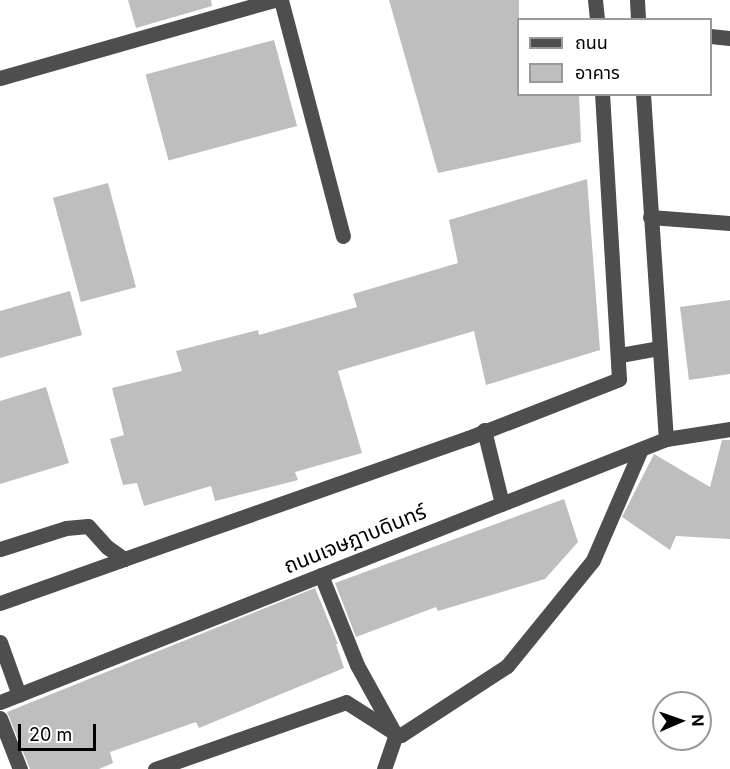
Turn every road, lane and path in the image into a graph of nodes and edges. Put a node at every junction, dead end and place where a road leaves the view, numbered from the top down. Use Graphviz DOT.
graph roads {
  1 [pos="273,0"];
  2 [pos="281,0"];
  3 [pos="595,0"];
  4 [pos="637,0"];
  5 [pos="597,18"];
  6 [pos="638,18"];
  7 [pos="712,36"];
  8 [pos="730,38"];
  9 [pos="0,78"];
  10 [pos="602,96"];
  11 [pos="643,96"];
  12 [pos="650,217"];
  13 [pos="730,223"];
  14 [pos="343,236"];
  15 [pos="658,348"];
  16 [pos="620,355"];
  17 [pos="730,429"];
  18 [pos="484,430"];
  19 [pos="666,439"];
  20 [pos="641,449"];
  21 [pos="502,504"];
  22 [pos="0,549"];
  23 [pos="124,559"];
  24 [pos="321,575"];
  25 [pos="0,603"];
  26 [pos="0,642"];
  27 [pos="19,695"];
  28 [pos="0,702"];
  29 [pos="0,718"];
  30 [pos="396,734"];
  31 [pos="20,769"];
  32 [pos="155,769"];
  33 [pos="384,769"];
  1 -- 9 [label="street"];
  2 -- 14 [label="street"];
  3 -- 5 [label="street"];
  4 -- 6 [label="street"];
  7 -- 8 [label="street"];
  10 -- 16 [label="street"];
  11 -- 12 [label="street"];
  12 -- 13 [label="street"];
  12 -- 15 [label="street"];
  15 -- 16 [label="street"];
  15 -- 19 [label="street"];
  16 -- 18 [label="street"];
  17 -- 19 [label="street, ถนนเจษฎาบดินทร์"];
  18 -- 21 [label="street"];
  18 -- 23 [label="street"];
  19 -- 20 [label="street, ถนนเจษฎาบดินทร์"];
  20 -- 21 [label="street, ถนนเจษฎาบดินทร์"];
  20 -- 30 [label="street"];
  21 -- 24 [label="street, ถนนเจษฎาบดินทร์"];
  22 -- 23 [label="street"];
  23 -- 25 [label="street"];
  24 -- 27 [label="street, ถนนเจษฎาบดินทร์"];
  24 -- 30 [label="street"];
  26 -- 27 [label="street"];
  27 -- 28 [label="street, ถนนเจษฎาบดินทร์"];
  29 -- 31 [label="street"];
  30 -- 32 [label="street"];
  30 -- 33 [label="street"];
}
